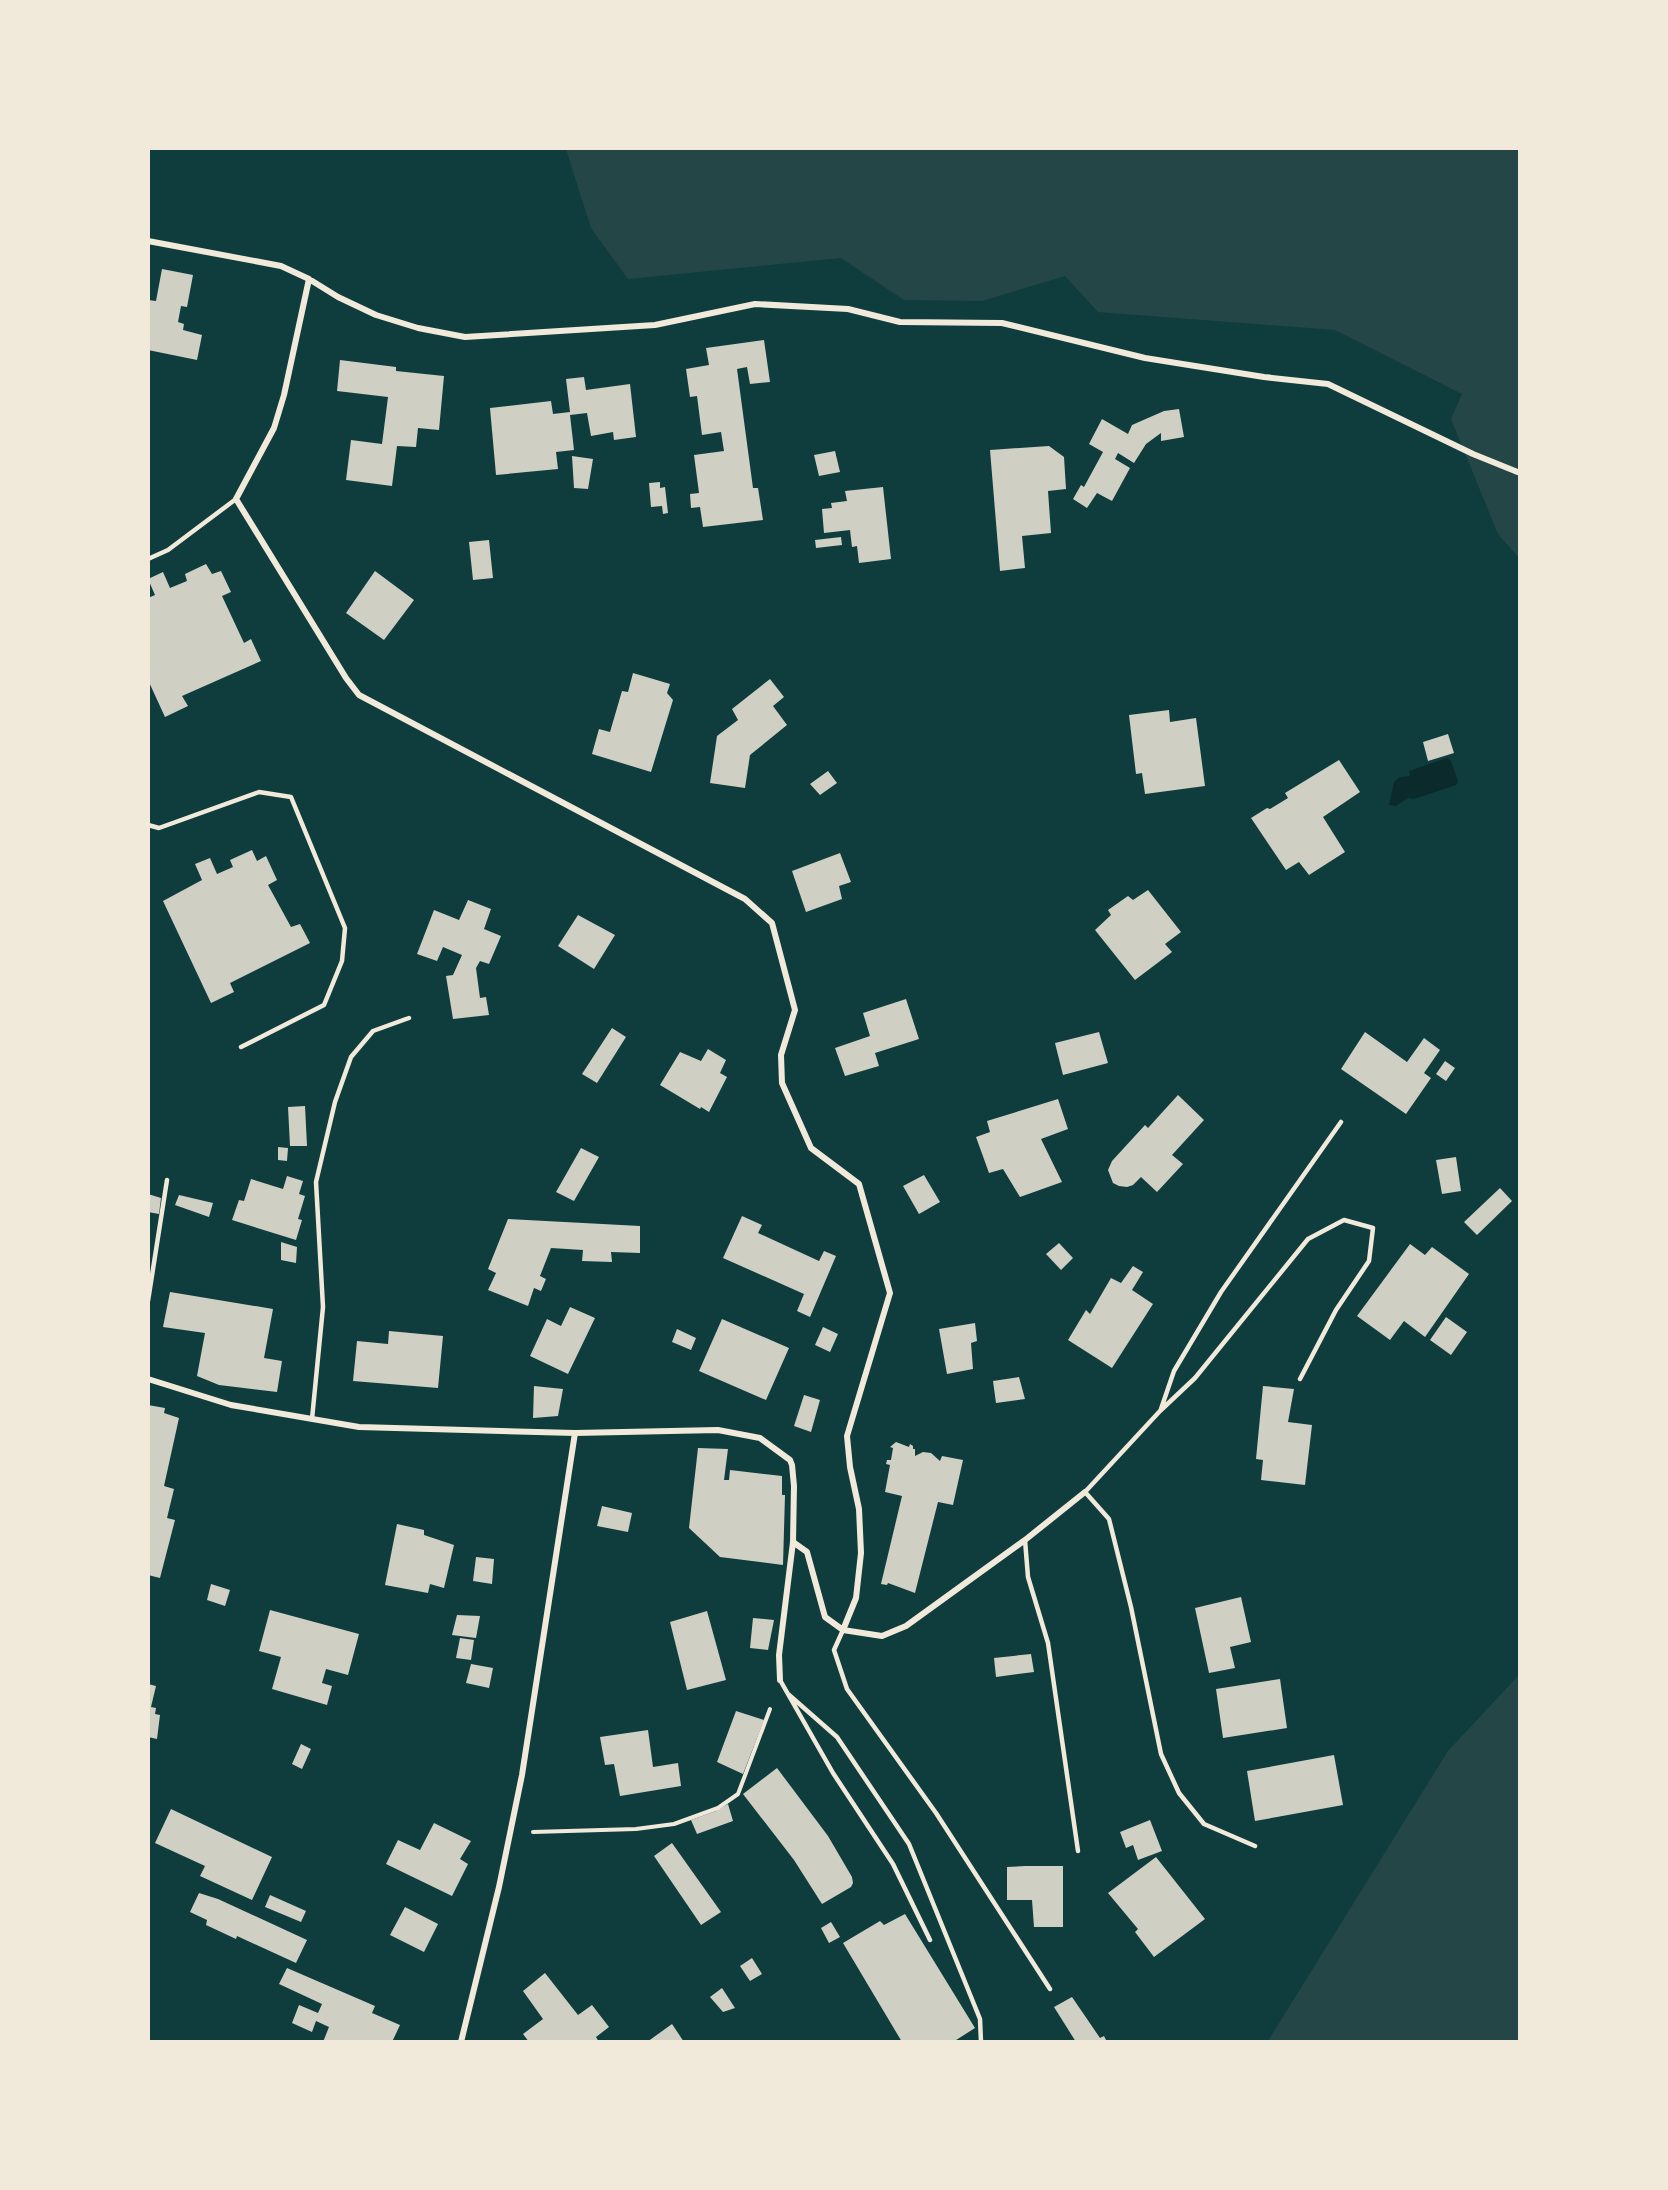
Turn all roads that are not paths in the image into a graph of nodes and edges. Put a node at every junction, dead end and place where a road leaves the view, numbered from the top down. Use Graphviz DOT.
graph roads {
  1 [pos="148,241"];
  2 [pos="309,279"];
  3 [pos="1520,473"];
  4 [pos="236,499"];
  5 [pos="148,559"];
  6 [pos="148,825"];
  7 [pos="409,1018"];
  8 [pos="241,1047"];
  9 [pos="1341,1122"];
  10 [pos="167,1180"];
  11 [pos="148,1301"];
  12 [pos="1300,1378"];
  13 [pos="148,1379"];
  14 [pos="1160,1411"];
  15 [pos="312,1419"];
  16 [pos="575,1433"];
  17 [pos="1085,1492"];
  18 [pos="1025,1540"];
  19 [pos="793,1542"];
  20 [pos="843,1630"];
  21 [pos="780,1680"];
  22 [pos="788,1694"];
  23 [pos="1255,1846"];
  24 [pos="1078,1851"];
  25 [pos="930,1940"];
  26 [pos="1050,1989"];
  27 [pos="461,2042"];
  28 [pos="981,2042"];
  1 -- 2 [label="street"];
  2 -- 3 [label="street"];
  2 -- 4 [label="street"];
  4 -- 5 [label="lane"];
  4 -- 20 [label="street"];
  6 -- 8 [label="lane"];
  7 -- 15 [label="lane"];
  9 -- 14 [label="lane"];
  10 -- 11 [label="lane"];
  12 -- 14 [label="lane"];
  13 -- 15 [label="street"];
  14 -- 17 [label="lane"];
  15 -- 16 [label="street"];
  16 -- 19 [label="street"];
  16 -- 27 [label="street"];
  17 -- 18 [label="street"];
  17 -- 23 [label="lane"];
  18 -- 20 [label="street"];
  18 -- 24 [label="lane"];
  19 -- 20 [label="street"];
  19 -- 21 [label="street"];
  20 -- 26 [label="lane"];
  21 -- 22 [label="lane"];
  22 -- 25 [label="lane"];
  22 -- 28 [label="lane"];
}
